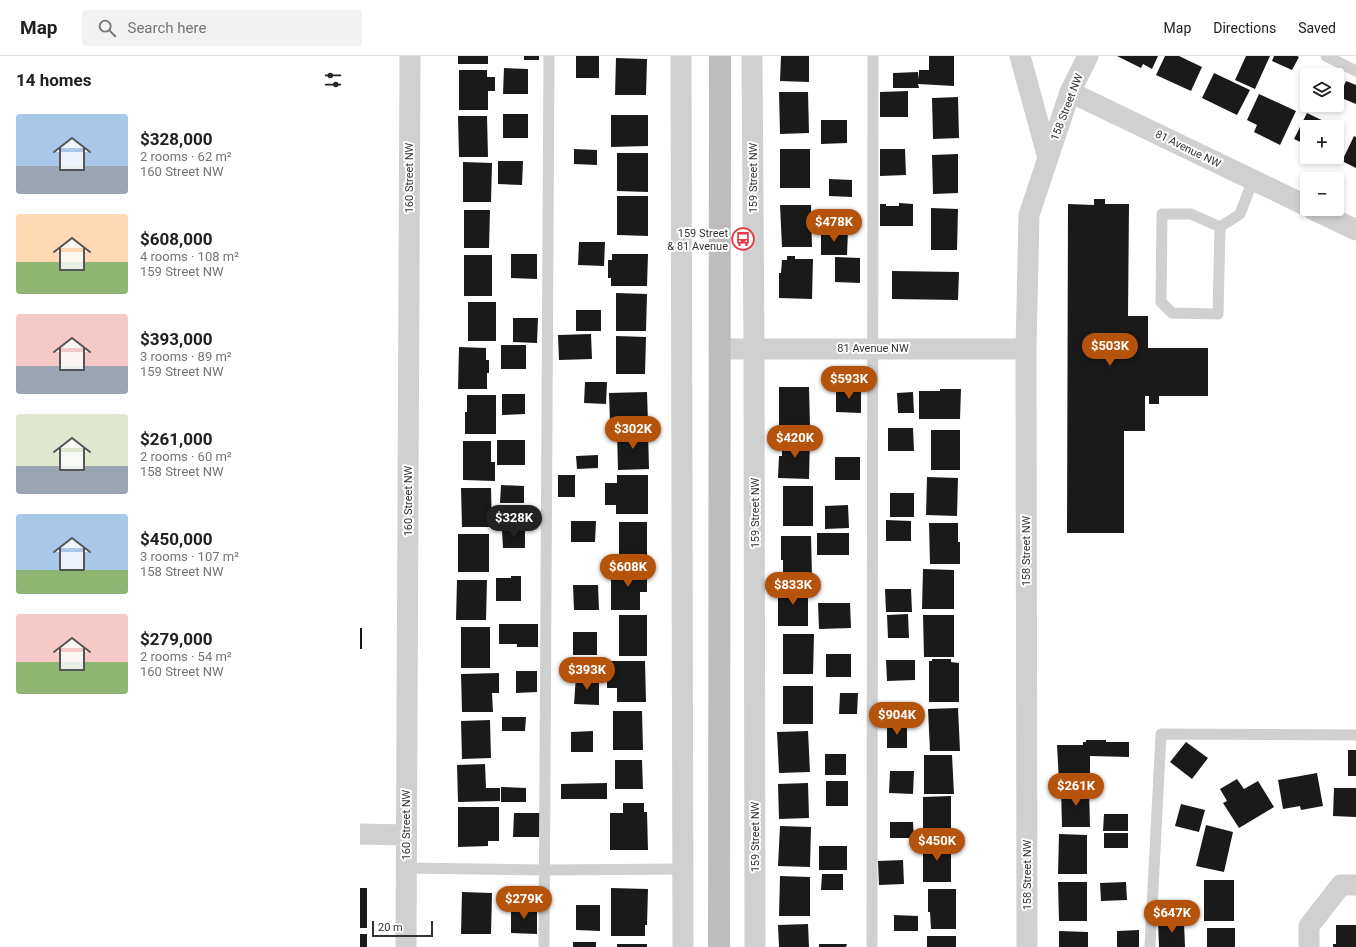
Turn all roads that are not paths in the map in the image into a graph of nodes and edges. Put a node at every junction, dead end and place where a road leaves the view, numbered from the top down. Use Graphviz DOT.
graph roads {
  1 [pos="410,56"];
  2 [pos="549,56"];
  3 [pos="681,56"];
  4 [pos="720,56"];
  5 [pos="752,56"];
  6 [pos="873,56"];
  7 [pos="1020,56"];
  8 [pos="1088,56"];
  9 [pos="1326,56"];
  10 [pos="1356,71"];
  11 [pos="1070,92"];
  12 [pos="1048,158"];
  13 [pos="1253,180"];
  14 [pos="1300,203"];
  15 [pos="1327,216"];
  16 [pos="1220,227"];
  17 [pos="1356,230"];
  18 [pos="872,348"];
  19 [pos="720,349"];
  20 [pos="754,349"];
  21 [pos="1026,349"];
  22 [pos="1356,735"];
  23 [pos="360,834"];
  24 [pos="406,834"];
  25 [pos="406,868"];
  26 [pos="683,869"];
  27 [pos="544,870"];
  28 [pos="1349,885"];
  29 [pos="406,947"];
  30 [pos="544,947"];
  31 [pos="684,947"];
  32 [pos="720,947"];
  33 [pos="755,947"];
  34 [pos="872,947"];
  35 [pos="1027,947"];
  36 [pos="1150,947"];
  37 [pos="1309,947"];
  1 -- 24 [label="street, 160 Street NW"];
  2 -- 27 [label="lane"];
  3 -- 26 [label="street"];
  4 -- 19 [label="main road"];
  5 -- 20 [label="street, 159 Street NW"];
  6 -- 18 [label="lane"];
  7 -- 12 [label="street, 158 Street NW"];
  8 -- 11 [label="street, 158 Street NW"];
  9 -- 10 [label="lane"];
  11 -- 12 [label="street, 158 Street NW"];
  11 -- 13 [label="street, 81 Avenue NW"];
  12 -- 21 [label="street, 158 Street NW"];
  13 -- 14 [label="street, 81 Avenue NW"];
  13 -- 16 [label="lane"];
  15 -- 17 [label="street"];
  16 -- 16 [label="lane"];
  18 -- 20 [label="street, 81 Avenue NW"];
  18 -- 21 [label="street, 81 Avenue NW"];
  18 -- 34 [label="lane"];
  19 -- 20 [label="street, 81 Avenue NW"];
  19 -- 32 [label="main road"];
  20 -- 33 [label="street, 159 Street NW"];
  21 -- 35 [label="street, 158 Street NW"];
  22 -- 36 [label="lane"];
  23 -- 24 [label="street"];
  24 -- 25 [label="street, 160 Street NW"];
  25 -- 27 [label="lane"];
  25 -- 29 [label="street, 160 Street NW"];
  26 -- 27 [label="lane"];
  26 -- 31 [label="street"];
  27 -- 30 [label="lane"];
  28 -- 37 [label="street"];
}
